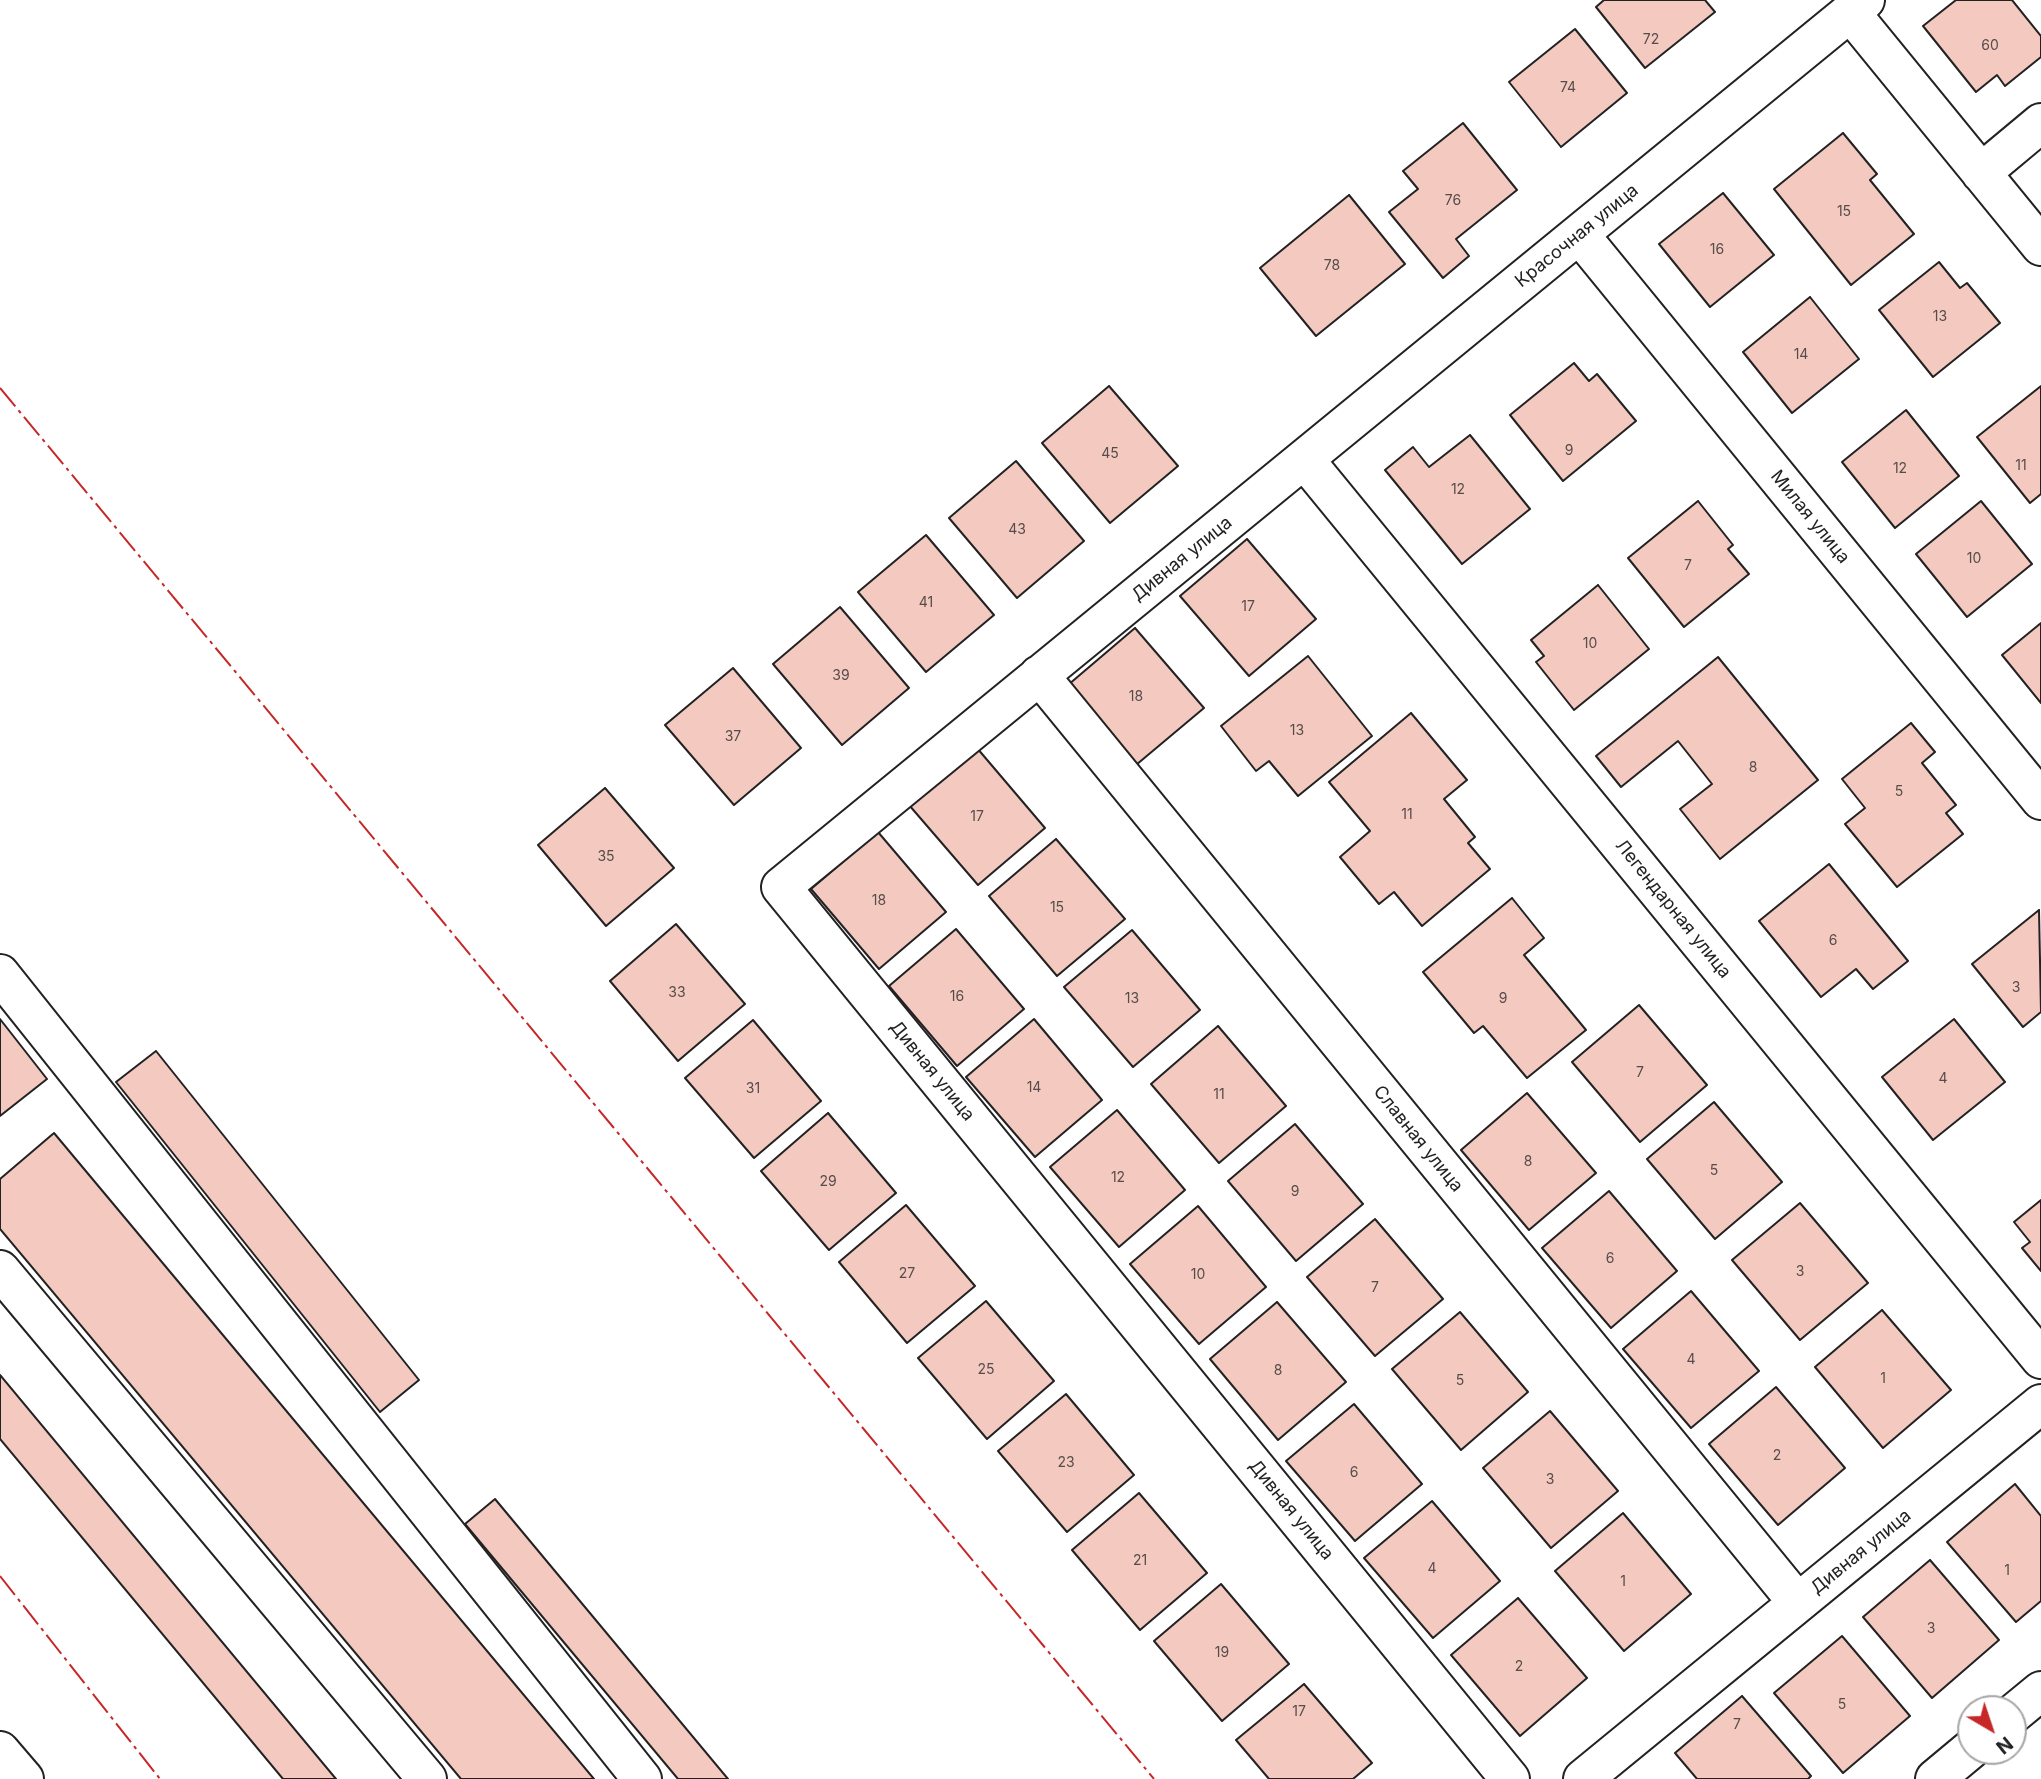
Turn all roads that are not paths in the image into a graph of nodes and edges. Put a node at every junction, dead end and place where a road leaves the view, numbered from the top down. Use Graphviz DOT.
graph roads {
  1 [pos="1857,6"];
  2 [pos="2041,123"];
  3 [pos="1981,173"];
  4 [pos="1579,234"];
  5 [pos="2041,246"];
  6 [pos="1304,458"];
  7 [pos="1039,675"];
  8 [pos="2041,800"];
  9 [pos="0,974"];
  10 [pos="0,1270"];
  11 [pos="2041,1359"];
  12 [pos="2041,1404"];
  13 [pos="1798,1603"];
  14 [pos="2041,1690"];
  15 [pos="2027,1702"];
  16 [pos="0,1751"];
  17 [pos="1957,1761"];
  18 [pos="24,1779"];
  19 [pos="427,1779"];
  20 [pos="642,1779"];
  21 [pos="1510,1779"];
  22 [pos="1583,1779"];
  23 [pos="1935,1779"];
  1 -- 3 [label="street, Красочная улица"];
  1 -- 4 [label="street, Красочная улица"];
  2 -- 3 [label="street"];
  3 -- 5 [label="street, Красочная улица"];
  4 -- 6 [label="street, Красочная улица"];
  4 -- 8 [label="street, Милая улица"];
  6 -- 7 [label="street, Дивная улица"];
  6 -- 11 [label="street, Легендарная улица"];
  7 -- 13 [label="street, Славная улица"];
  7 -- 21 [label="street, Дивная улица"];
  9 -- 20 [label="street"];
  10 -- 19 [label="street"];
  12 -- 13 [label="street, Дивная улица"];
  13 -- 22 [label="street, Дивная улица"];
  14 -- 15 [label="street"];
  16 -- 18 [label="street"];
  17 -- 23 [label="street"];
}
